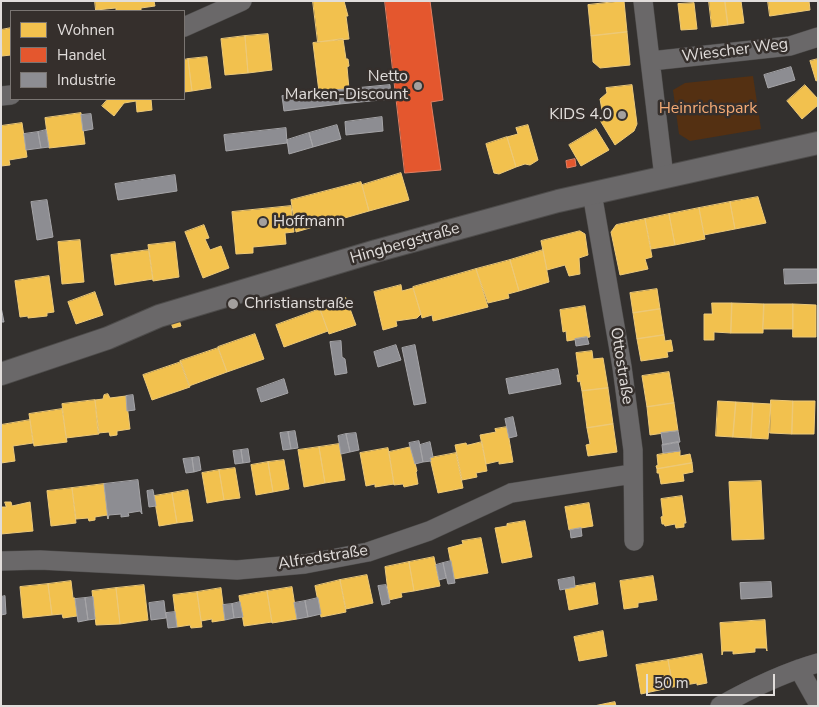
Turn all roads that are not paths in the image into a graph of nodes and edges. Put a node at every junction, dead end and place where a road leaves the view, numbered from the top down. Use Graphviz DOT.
graph roads {
  1 [pos="242,1"];
  2 [pos="643,1"];
  3 [pos="185,27"];
  4 [pos="818,37"];
  5 [pos="651,61"];
  6 [pos="818,143"];
  7 [pos="664,177"];
  8 [pos="592,193"];
  9 [pos="1,374"];
  10 [pos="632,474"];
  11 [pos="634,541"];
  12 [pos="1,561"];
  13 [pos="818,663"];
  14 [pos="798,669"];
  15 [pos="818,703"];
  16 [pos="720,706"];
  1 -- 3 [label="street"];
  2 -- 5 [label="street"];
  4 -- 5 [label="street, Wiescher Weg"];
  5 -- 7 [label="street"];
  6 -- 7 [label="street, Hingbergstraße"];
  7 -- 8 [label="street, Hingbergstraße"];
  8 -- 9 [label="street, Hingbergstraße"];
  8 -- 10 [label="street, Ottostraße"];
  10 -- 11 [label="street, Ottostraße"];
  10 -- 12 [label="street, Alfredstraße"];
  13 -- 14 [label="street"];
  14 -- 15 [label="street"];
  14 -- 16 [label="street"];
}
